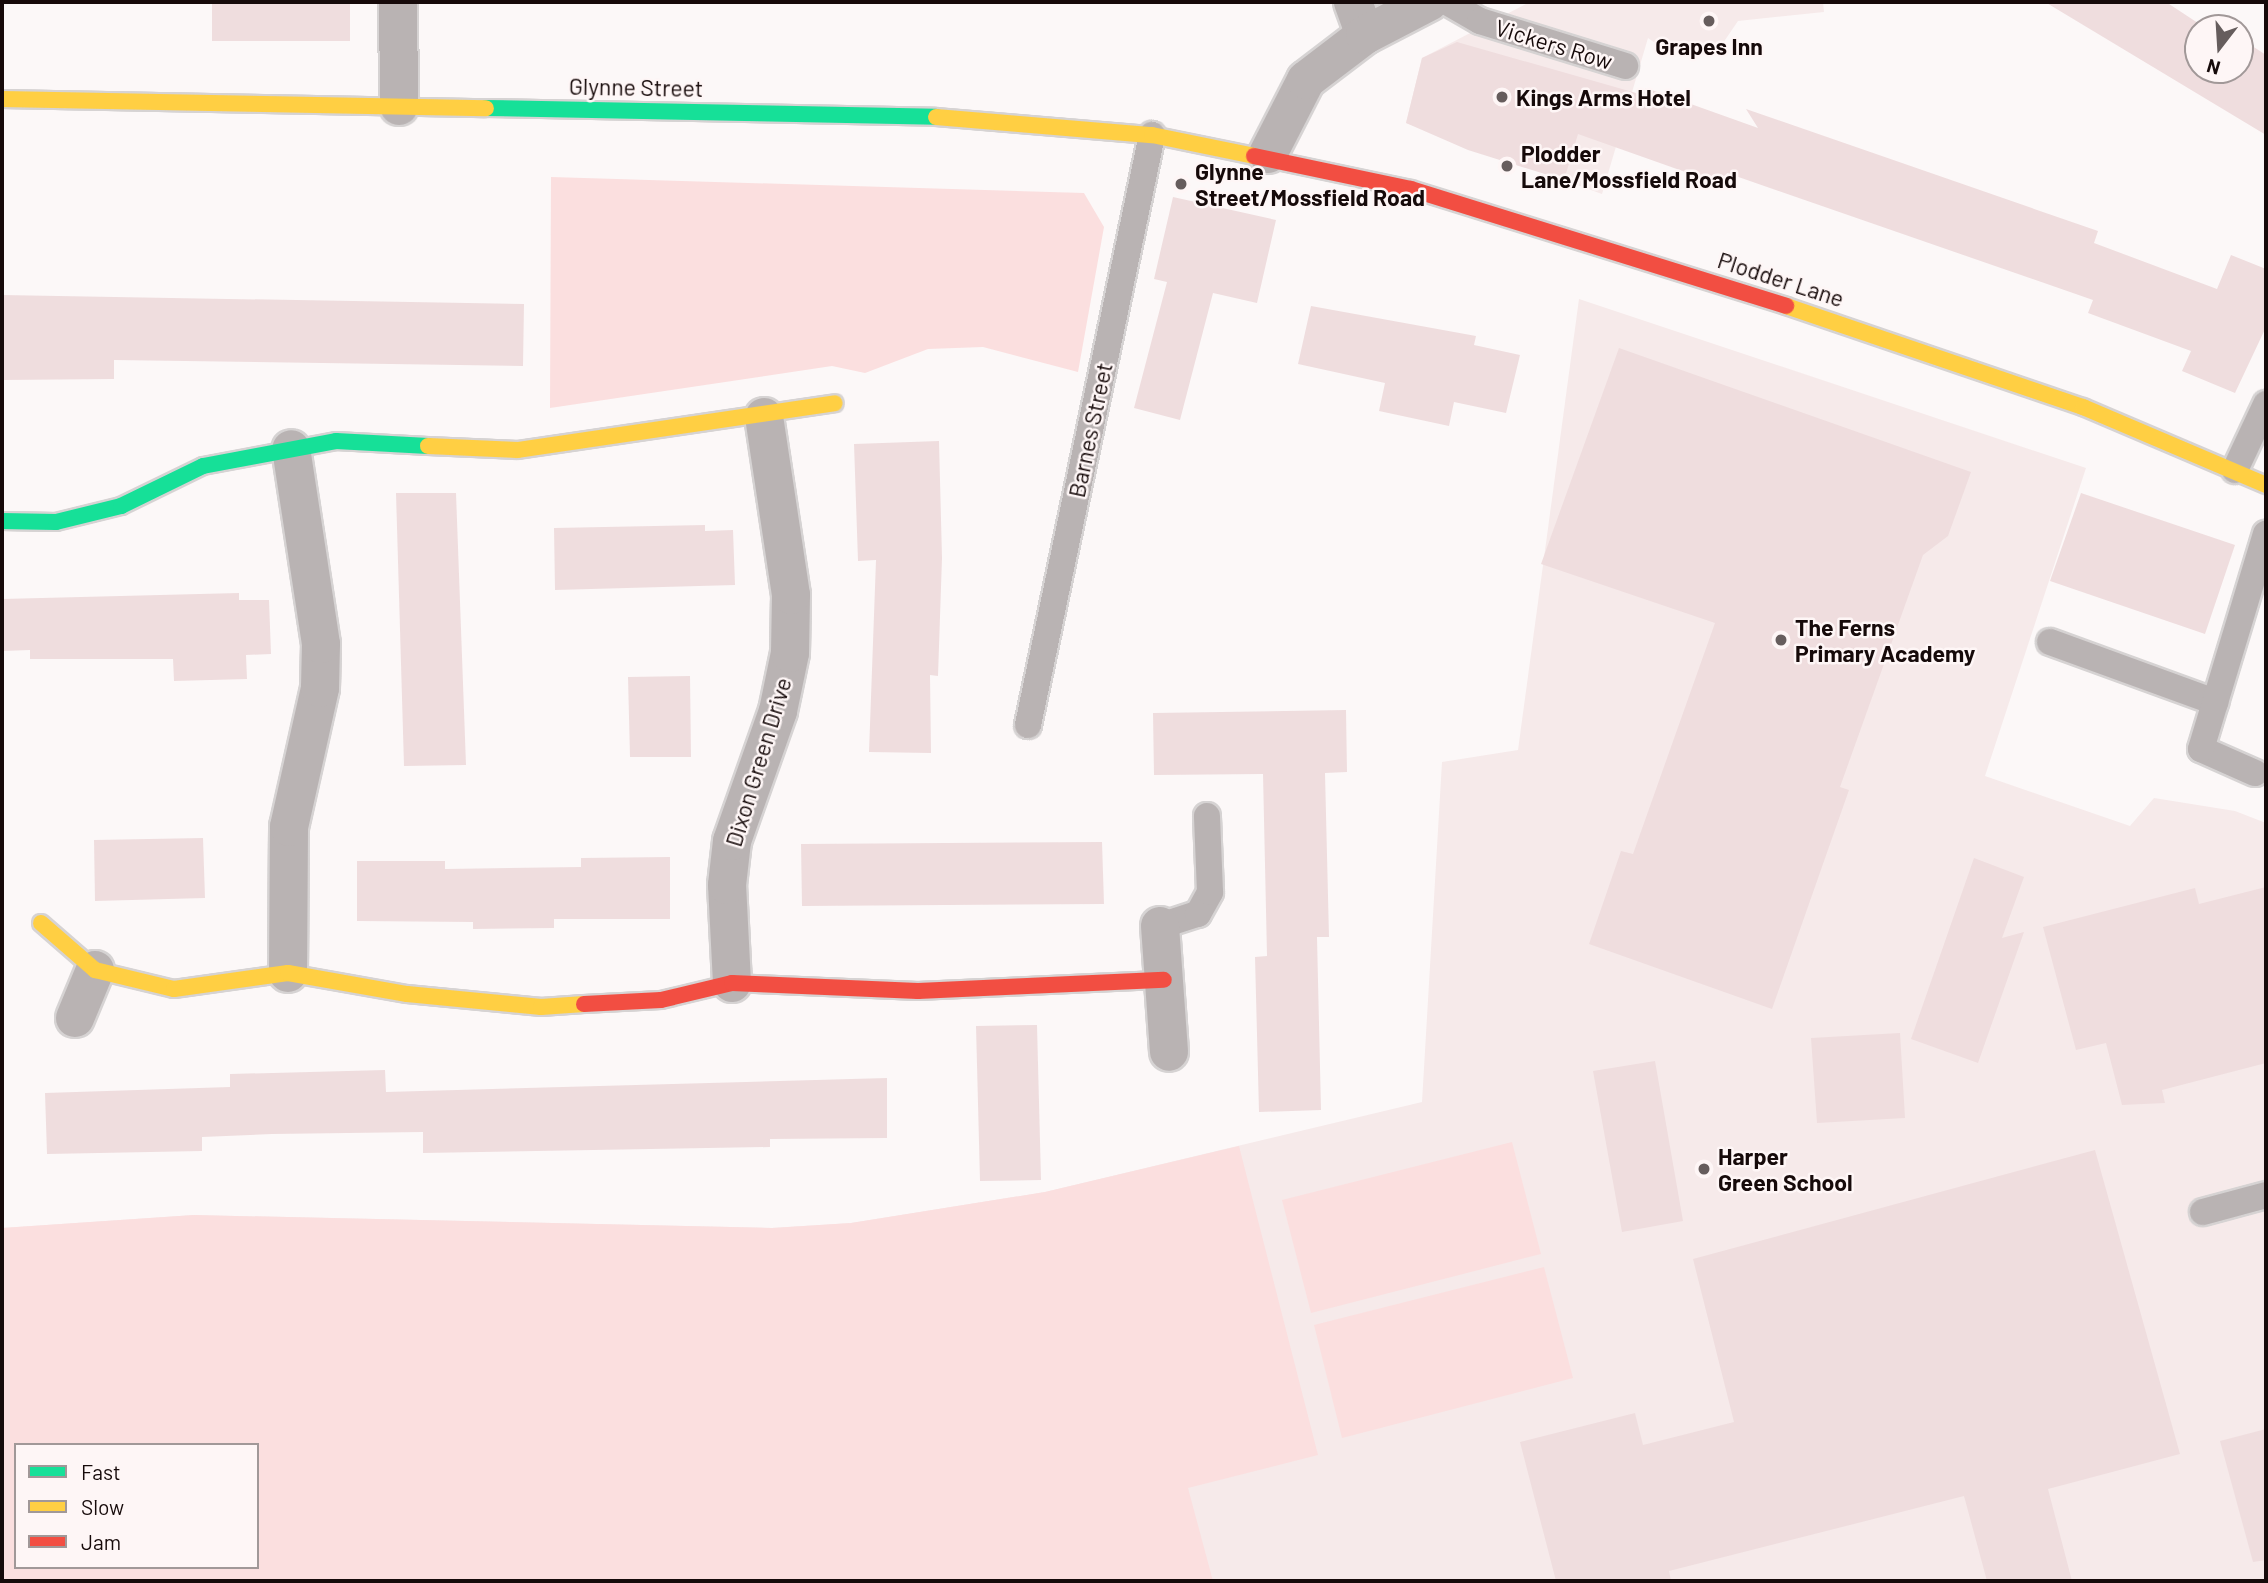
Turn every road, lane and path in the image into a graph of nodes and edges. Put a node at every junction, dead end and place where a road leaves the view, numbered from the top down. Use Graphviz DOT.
graph roads {
  1 [pos="398,2"];
  2 [pos="1429,2"];
  3 [pos="1447,2"];
  4 [pos="1359,19"];
  5 [pos="1625,66"];
  6 [pos="2,99"];
  7 [pos="399,106"];
  8 [pos="1152,135"];
  9 [pos="1268,154"];
  10 [pos="835,403"];
  11 [pos="2266,404"];
  12 [pos="764,417"];
  13 [pos="290,449"];
  14 [pos="2235,470"];
  15 [pos="2266,485"];
  16 [pos="2,521"];
  17 [pos="2266,534"];
  18 [pos="2050,642"];
  19 [pos="2215,702"];
  20 [pos="1028,725"];
  21 [pos="2255,773"];
  22 [pos="1207,816"];
  23 [pos="41,923"];
  24 [pos="1160,926"];
  25 [pos="95,970"];
  26 [pos="288,973"];
  27 [pos="1164,980"];
  28 [pos="732,983"];
  29 [pos="75,1018"];
  30 [pos="1169,1052"];
  31 [pos="2266,1195"];
  32 [pos="2203,1212"];
  1 -- 7 [label="street"];
  2 -- 4 [label="street"];
  3 -- 5 [label="lane, Vickers Row"];
  4 -- 9 [label="street"];
  6 -- 7 [label="main road, Glynne Street"];
  7 -- 8 [label="main road, Glynne Street"];
  8 -- 9 [label="main road, Glynne Street"];
  8 -- 20 [label="lane, Barnes Street"];
  9 -- 14 [label="main road, Plodder Lane"];
  10 -- 12 [label="main road"];
  11 -- 14 [label="lane"];
  12 -- 13 [label="main road"];
  12 -- 28 [label="street, Dixon Green Drive"];
  13 -- 16 [label="main road"];
  13 -- 26 [label="street"];
  14 -- 15 [label="main road, Plodder Lane"];
  17 -- 19 [label="lane"];
  18 -- 19 [label="lane"];
  19 -- 21 [label="lane"];
  22 -- 24 [label="lane"];
  23 -- 25 [label="main road"];
  24 -- 27 [label="street"];
  25 -- 26 [label="main road"];
  25 -- 29 [label="street"];
  26 -- 28 [label="main road"];
  27 -- 28 [label="main road"];
  27 -- 30 [label="street"];
  31 -- 32 [label="lane"];
}
